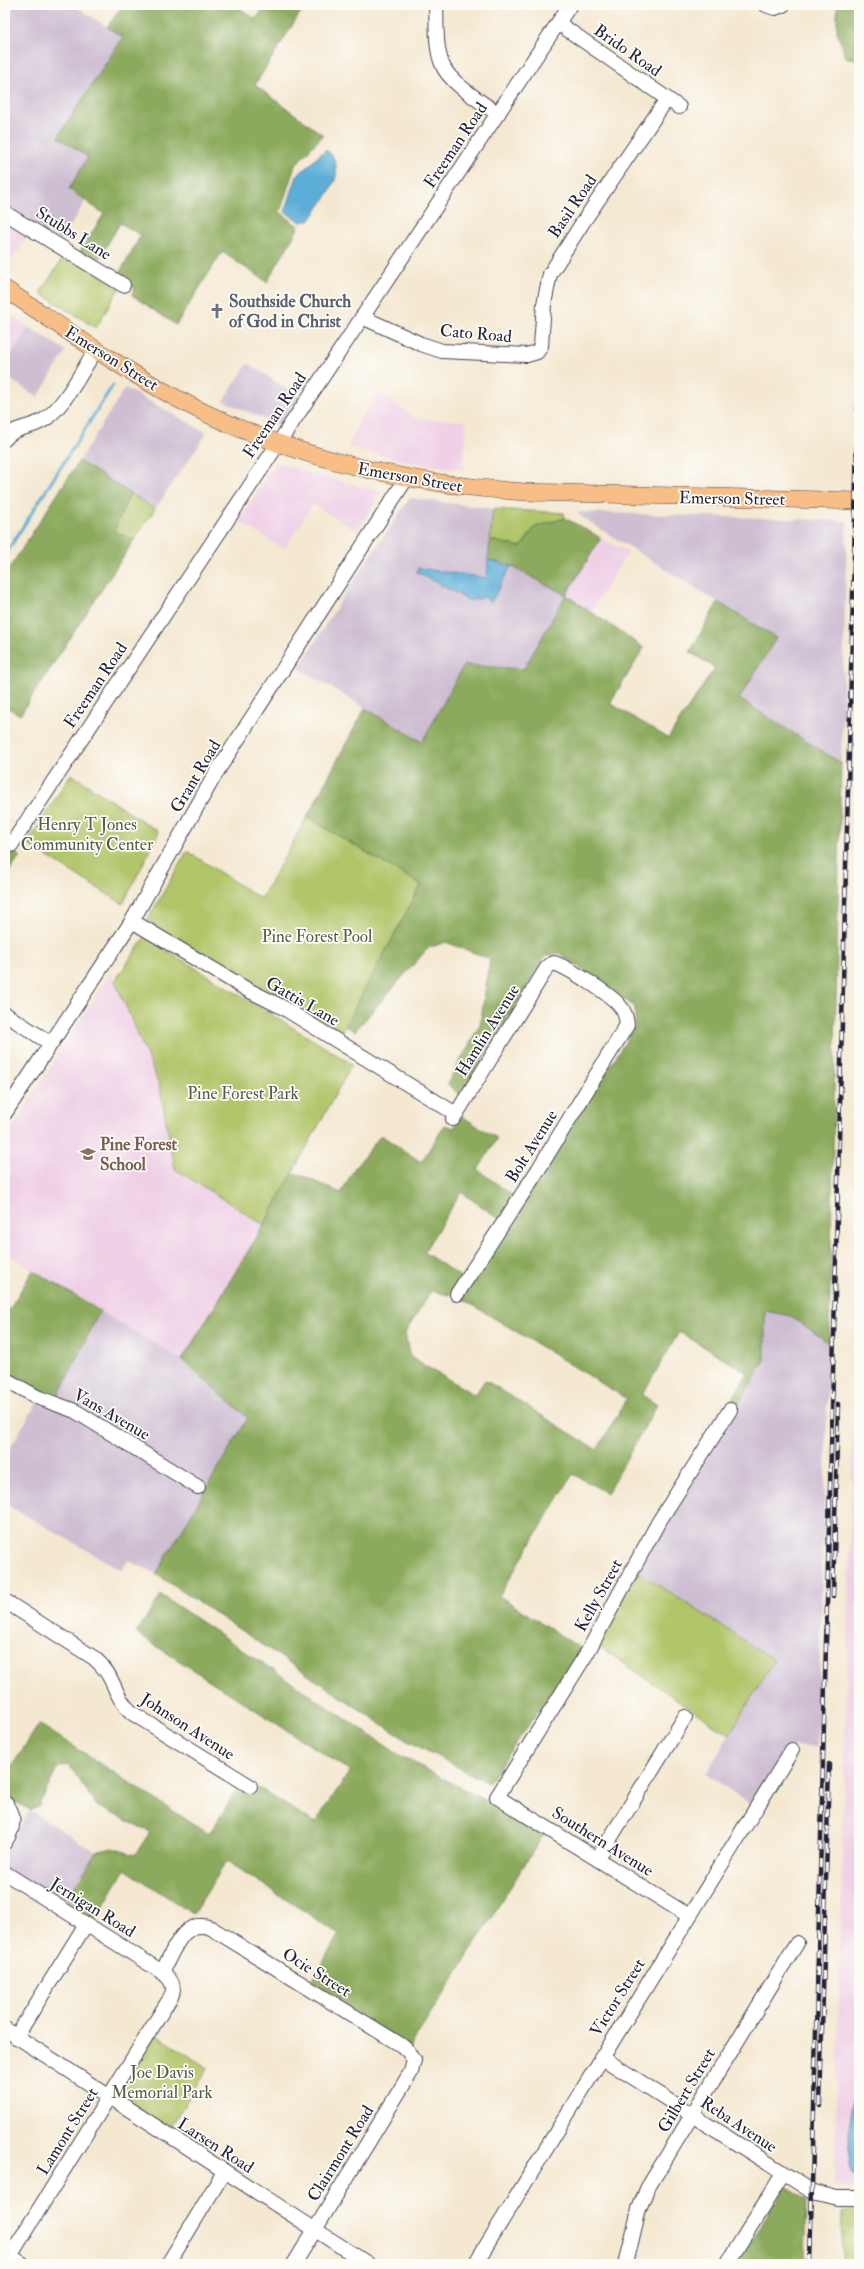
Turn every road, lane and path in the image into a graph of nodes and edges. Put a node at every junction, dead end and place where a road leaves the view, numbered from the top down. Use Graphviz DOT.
graph roads {
  1 [pos="436,5"];
  2 [pos="570,5"];
  3 [pos="766,5"];
  4 [pos="782,6"];
  5 [pos="558,23"];
  6 [pos="667,99"];
  7 [pos="679,107"];
  8 [pos="498,114"];
  9 [pos="5,213"];
  10 [pos="123,285"];
  11 [pos="5,289"];
  12 [pos="362,317"];
  13 [pos="541,346"];
  14 [pos="96,349"];
  15 [pos="7,433"];
  16 [pos="276,444"];
  17 [pos="406,479"];
  18 [pos="859,501"];
  19 [pos="11,845"];
  20 [pos="132,921"];
  21 [pos="625,1013"];
  22 [pos="5,1014"];
  23 [pos="50,1044"];
  24 [pos="5,1113"];
  25 [pos="454,1117"];
  26 [pos="457,1294"];
  27 [pos="5,1379"];
  28 [pos="730,1410"];
  29 [pos="198,1487"];
  30 [pos="5,1601"];
  31 [pos="685,1717"];
  32 [pos="792,1750"];
  33 [pos="250,1786"];
  34 [pos="497,1797"];
  35 [pos="5,1803"];
  36 [pos="5,1842"];
  37 [pos="598,1858"];
  38 [pos="5,1873"];
  39 [pos="689,1916"];
  40 [pos="86,1924"];
  41 [pos="797,1943"];
  42 [pos="162,1972"];
  43 [pos="11,2033"];
  44 [pos="601,2058"];
  45 [pos="414,2060"];
  46 [pos="109,2097"];
  47 [pos="692,2116"];
  48 [pos="224,2172"];
  49 [pos="783,2174"];
  50 [pos="859,2198"];
  51 [pos="315,2229"];
  52 [pos="8,2254"];
  53 [pos="23,2264"];
  54 [pos="168,2264"];
  55 [pos="294,2264"];
  56 [pos="368,2264"];
  57 [pos="475,2264"];
  58 [pos="626,2264"];
  59 [pos="727,2264"];
  1 -- 8 [label="street"];
  2 -- 5 [label="street, Freeman Road"];
  3 -- 4 [label="street"];
  5 -- 6 [label="street, Brido Road"];
  5 -- 8 [label="street, Freeman Road"];
  6 -- 7 [label="street, Brido Road"];
  6 -- 13 [label="street, Basil Road"];
  8 -- 12 [label="street, Freeman Road"];
  9 -- 10 [label="street, Stubbs Lane"];
  11 -- 14 [label="main road, Emerson Street"];
  12 -- 13 [label="street, Cato Road"];
  12 -- 16 [label="street, Freeman Road"];
  14 -- 15 [label="street"];
  14 -- 16 [label="main road, Emerson Street"];
  16 -- 17 [label="main road, Emerson Street"];
  16 -- 19 [label="street, Freeman Road"];
  17 -- 18 [label="main road, Emerson Street"];
  17 -- 20 [label="street, Grant Road"];
  20 -- 23 [label="street, Grant Road"];
  20 -- 25 [label="street, Gattis Lane"];
  21 -- 25 [label="street, Hamlin Avenue"];
  21 -- 26 [label="street, Bolt Avenue"];
  22 -- 23 [label="street"];
  23 -- 24 [label="street, Grant Road"];
  27 -- 29 [label="street, Vans Avenue"];
  28 -- 34 [label="street, Kelly Street"];
  30 -- 33 [label="street, Johnson Avenue"];
  31 -- 37 [label="street"];
  32 -- 39 [label="street, Victor Street"];
  34 -- 37 [label="street, Southern Avenue"];
  35 -- 36 [label="street"];
  37 -- 39 [label="street, Southern Avenue"];
  38 -- 40 [label="street, Jernigan Road"];
  39 -- 44 [label="street, Victor Street"];
  40 -- 42 [label="street, Jernigan Road"];
  40 -- 43 [label="street"];
  41 -- 47 [label="street, Gilbert Street"];
  42 -- 45 [label="street, Ocie Street"];
  42 -- 46 [label="street, Lamont Street"];
  43 -- 46 [label="street, Larsen Road"];
  44 -- 47 [label="street, Reba Avenue"];
  44 -- 57 [label="street, Victor Street"];
  45 -- 51 [label="street, Clairmont Road"];
  46 -- 48 [label="street, Larsen Road"];
  46 -- 52 [label="street, Lamont Street"];
  47 -- 49 [label="street, Reba Avenue"];
  47 -- 58 [label="street, Gilbert Street"];
  48 -- 51 [label="street, Larsen Road"];
  48 -- 54 [label="street"];
  49 -- 50 [label="street, Reba Avenue"];
  49 -- 59 [label="street"];
  51 -- 55 [label="street, Clairmont Road"];
  51 -- 56 [label="street, Larsen Road"];
  52 -- 53 [label="street"];
}
